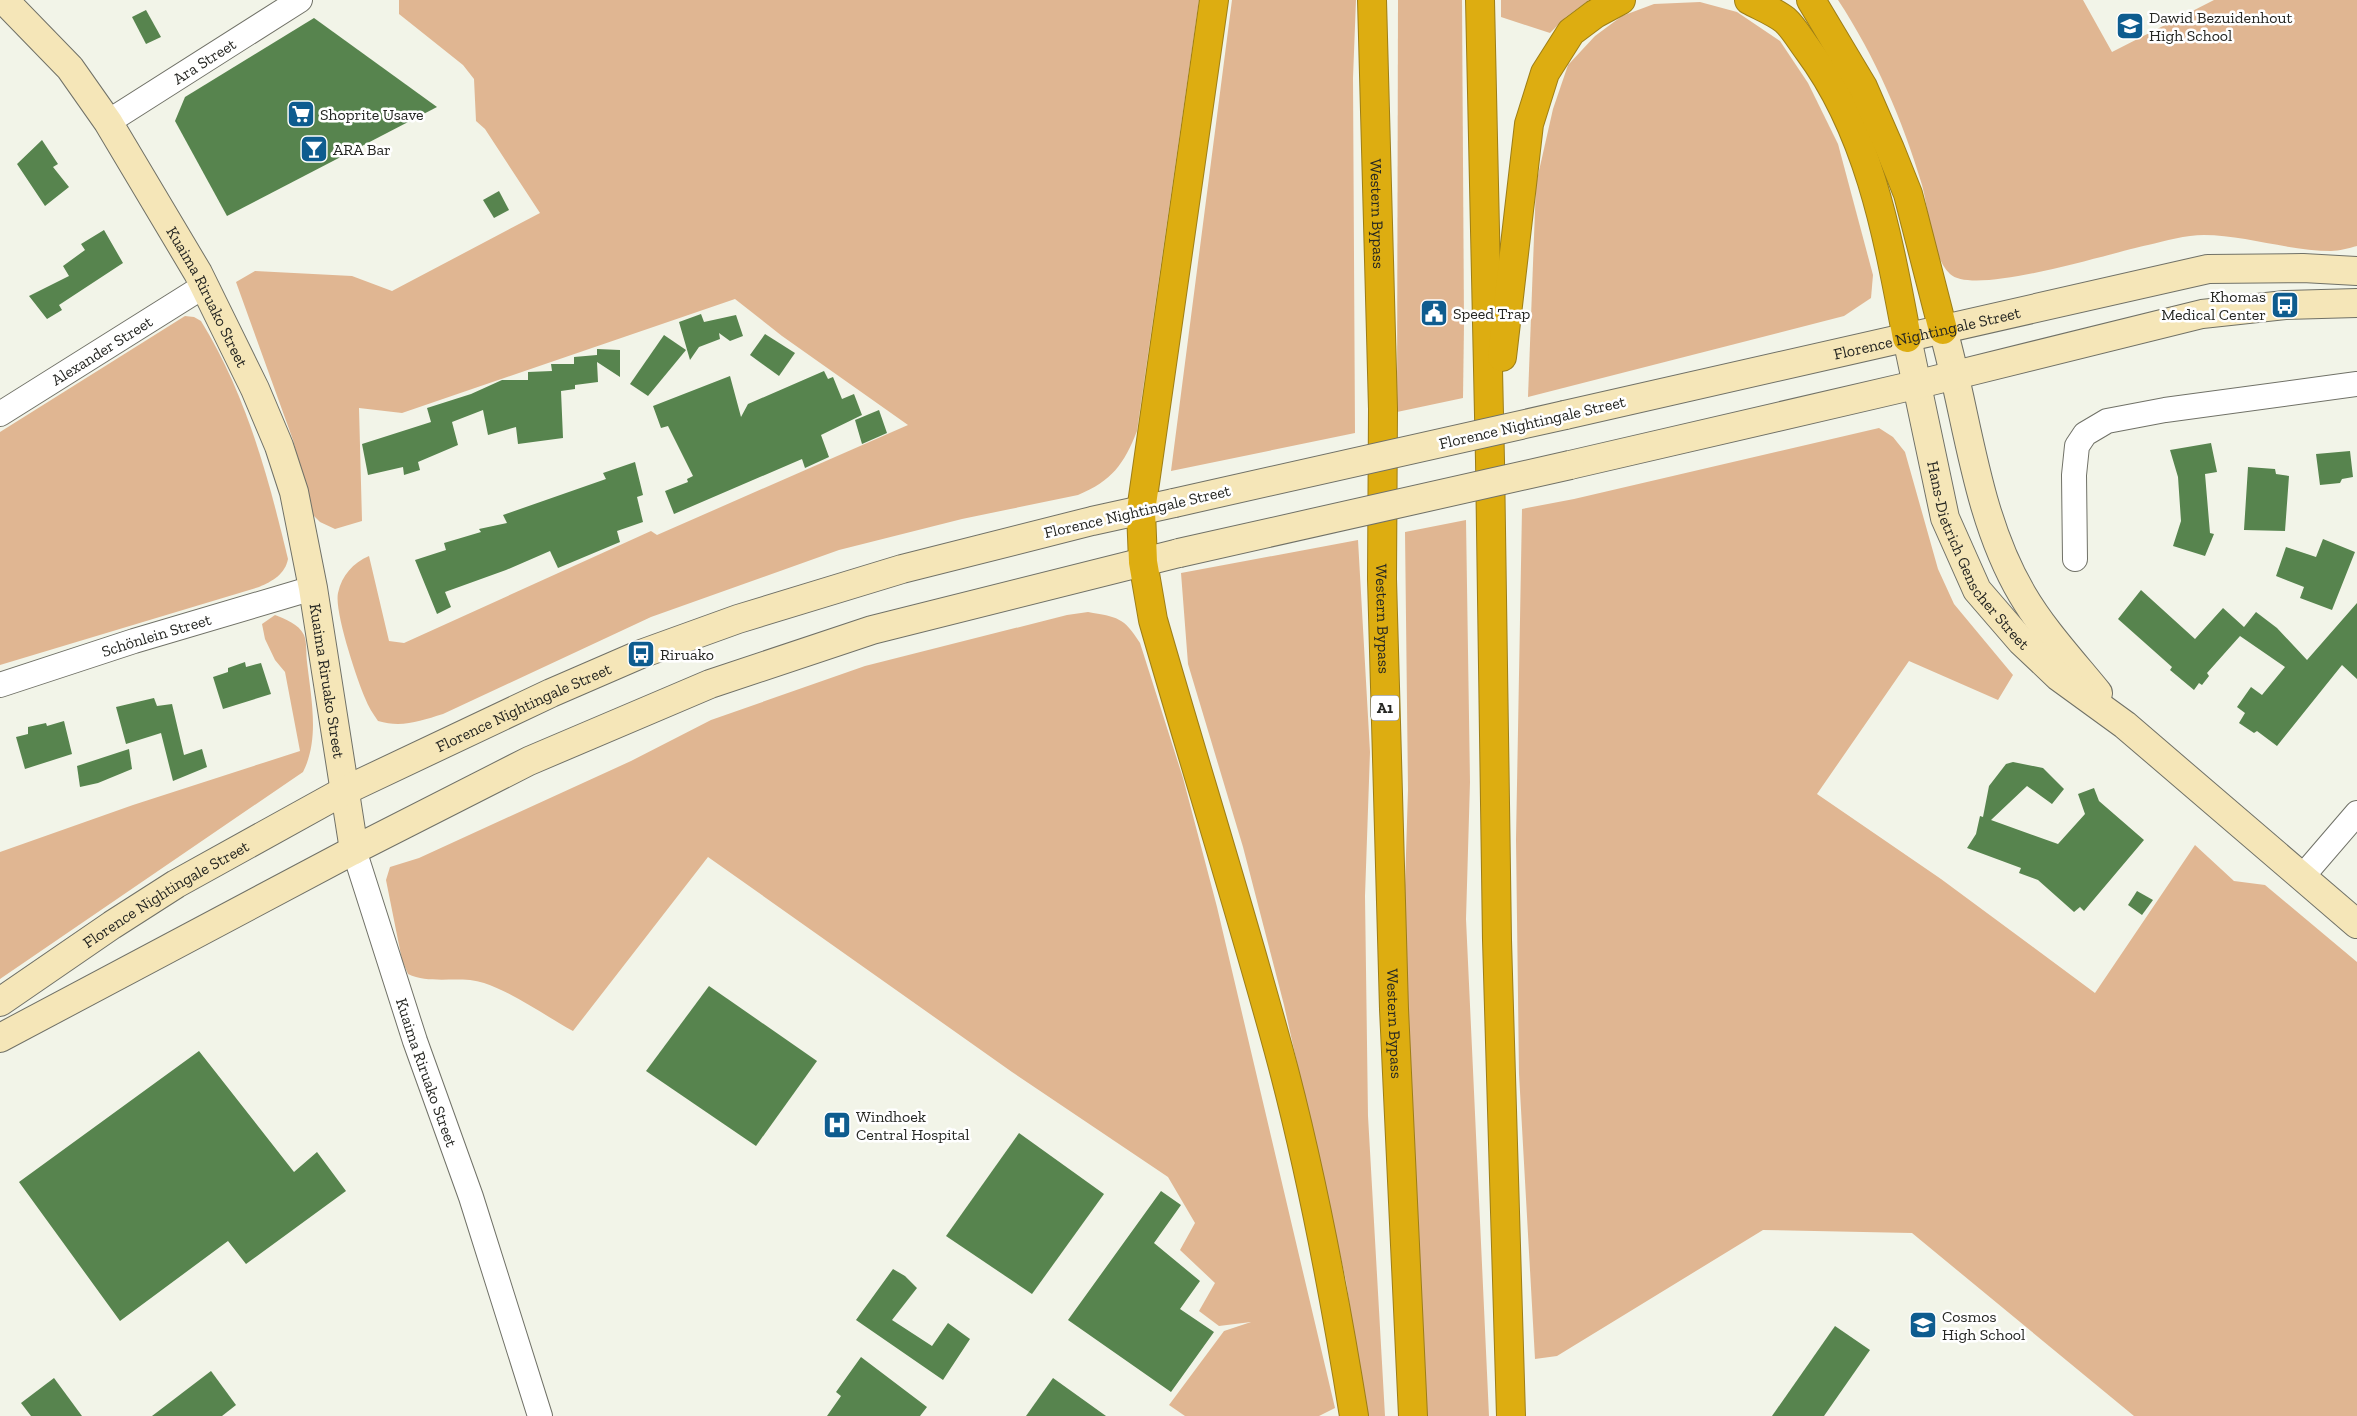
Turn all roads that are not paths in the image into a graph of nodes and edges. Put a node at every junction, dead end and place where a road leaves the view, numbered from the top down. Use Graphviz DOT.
graph roads {
  1 [pos="4,0"];
  2 [pos="300,0"];
  3 [pos="1214,0"];
  4 [pos="1372,0"];
  5 [pos="1480,0"];
  6 [pos="1620,0"];
  7 [pos="1749,0"];
  8 [pos="1811,0"];
  9 [pos="108,122"];
  10 [pos="2357,271"];
  11 [pos="204,286"];
  12 [pos="2357,303"];
  13 [pos="1943,330"];
  14 [pos="1907,338"];
  15 [pos="1956,375"];
  16 [pos="2357,384"];
  17 [pos="1915,385"];
  18 [pos="0,414"];
  19 [pos="1490,461"];
  20 [pos="1141,511"];
  21 [pos="2075,559"];
  22 [pos="1143,562"];
  23 [pos="313,588"];
  24 [pos="0,685"];
  25 [pos="2125,725"];
  26 [pos="344,791"];
  27 [pos="2357,813"];
  28 [pos="354,850"];
  29 [pos="2302,877"];
  30 [pos="2357,924"];
  31 [pos="0,1002"];
  32 [pos="0,1038"];
  33 [pos="540,1416"];
  34 [pos="1354,1416"];
  35 [pos="1413,1416"];
  36 [pos="1511,1416"];
  1 -- 9 [label="main road, Kuaima Riruako Street"];
  2 -- 9 [label="street, Ara Street"];
  3 -- 20 [label="highway"];
  4 -- 35 [label="highway, Western Bypass / A1"];
  5 -- 19 [label="highway"];
  6 -- 19 [label="highway"];
  7 -- 14 [label="highway"];
  8 -- 13 [label="highway"];
  9 -- 11 [label="main road, Kuaima Riruako Street"];
  10 -- 13 [label="main road, Florence Nightingale Street"];
  11 -- 18 [label="street, Alexander Street"];
  11 -- 23 [label="main road, Kuaima Riruako Street"];
  12 -- 15 [label="main road"];
  13 -- 14 [label="main road, Florence Nightingale Street"];
  13 -- 15 [label="main road, Hans-Dietrich Genscher Street"];
  14 -- 17 [label="main road, Hans-Dietrich Genscher Street"];
  14 -- 20 [label="main road, Florence Nightingale Street, bridge"];
  15 -- 17 [label="main road"];
  15 -- 25 [label="main road, Hans-Dietrich Genscher Street"];
  16 -- 21 [label="street"];
  17 -- 22 [label="main road, bridge"];
  17 -- 25 [label="main road, Hans-Dietrich Genscher Street"];
  19 -- 36 [label="highway"];
  20 -- 22 [label="highway"];
  20 -- 26 [label="main road, Florence Nightingale Street"];
  22 -- 28 [label="main road"];
  22 -- 34 [label="highway"];
  23 -- 24 [label="street, Schönlein Street"];
  23 -- 26 [label="main road, Kuaima Riruako Street"];
  25 -- 29 [label="main road, Hans-Dietrich Genscher Street"];
  26 -- 28 [label="main road, Kuaima Riruako Street"];
  26 -- 31 [label="main road, Florence Nightingale Street"];
  27 -- 29 [label="street"];
  28 -- 32 [label="main road"];
  28 -- 33 [label="street, Kuaima Riruako Street"];
  29 -- 30 [label="main road, Hans-Dietrich Genscher Street"];
}
